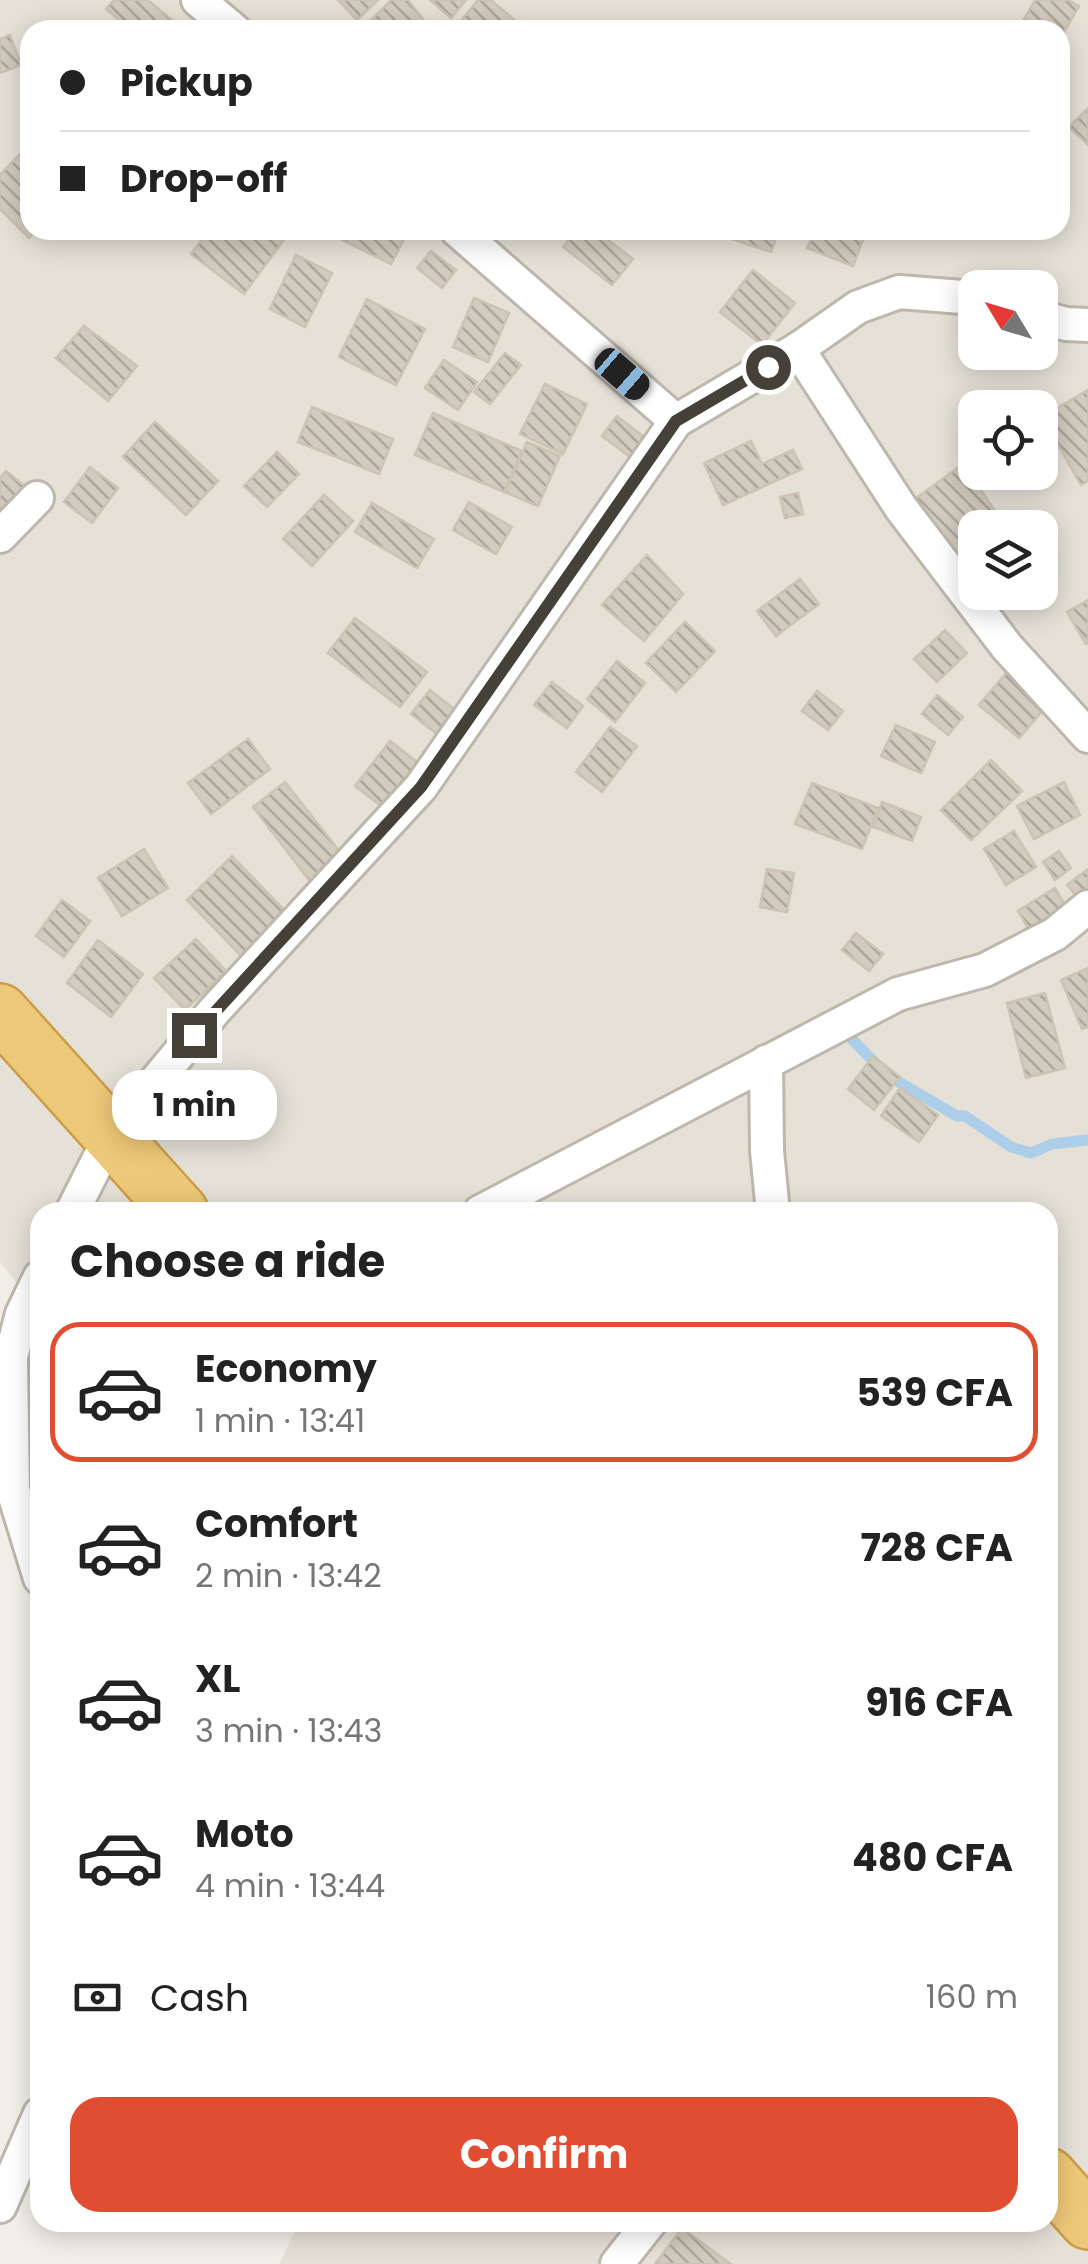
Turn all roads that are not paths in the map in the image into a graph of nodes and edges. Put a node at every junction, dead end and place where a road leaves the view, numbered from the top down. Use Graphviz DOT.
graph roads {
  1 [pos="200,0"];
  2 [pos="223,20"];
  3 [pos="468,240"];
  4 [pos="958,297"];
  5 [pos="1058,322"];
  6 [pos="1088,325"];
  7 [pos="798,349"];
  8 [pos="676,421"];
  9 [pos="37,498"];
  10 [pos="0,536"];
  11 [pos="1088,736"];
  12 [pos="1088,907"];
  13 [pos="0,1012"];
  14 [pos="766,1062"];
  15 [pos="111,1135"];
  16 [pos="77,1202"];
  17 [pos="171,1202"];
  18 [pos="499,1202"];
  19 [pos="772,1202"];
  20 [pos="30,1298"];
  21 [pos="30,1545"];
  22 [pos="30,2137"];
  23 [pos="1058,2187"];
  24 [pos="0,2206"];
  25 [pos="1088,2221"];
  26 [pos="642,2232"];
  27 [pos="617,2264"];
  1 -- 2 [label="street"];
  3 -- 8 [label="street"];
  4 -- 7 [label="street"];
  5 -- 6 [label="street"];
  7 -- 8 [label="street"];
  7 -- 11 [label="street"];
  8 -- 15 [label="street"];
  9 -- 10 [label="street"];
  12 -- 14 [label="street"];
  13 -- 15 [label="highway"];
  14 -- 18 [label="street"];
  14 -- 19 [label="street"];
  15 -- 16 [label="street"];
  15 -- 17 [label="highway"];
  20 -- 21 [label="street"];
  22 -- 24 [label="street"];
  23 -- 25 [label="highway"];
  26 -- 27 [label="street"];
}
